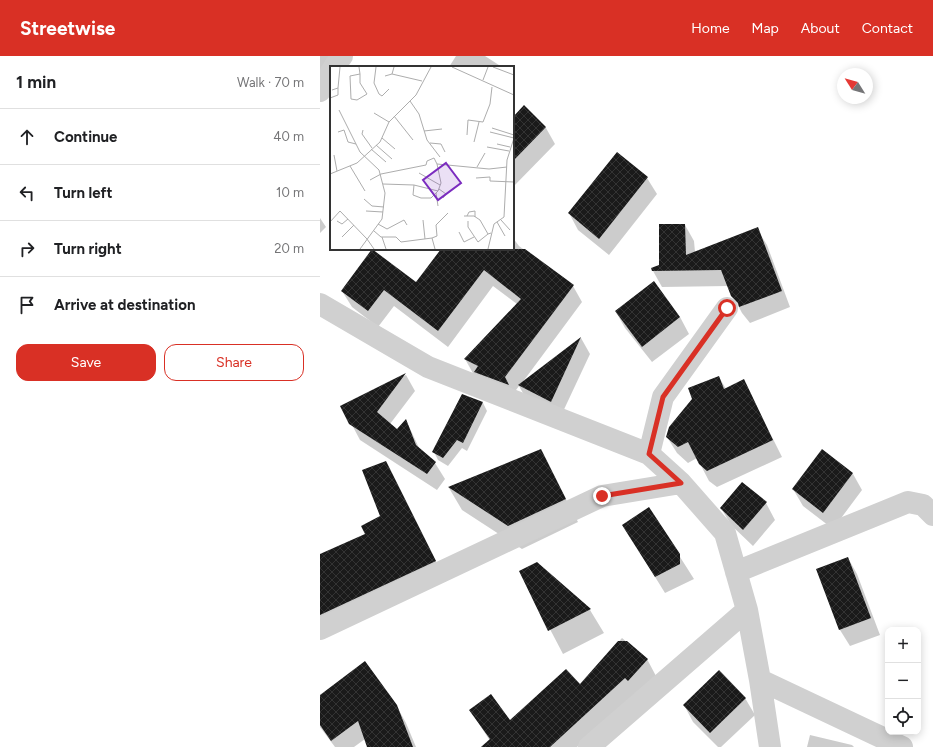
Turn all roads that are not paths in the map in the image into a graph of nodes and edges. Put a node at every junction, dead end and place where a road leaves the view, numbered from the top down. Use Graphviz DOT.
graph roads {
  1 [pos="342,56"];
  2 [pos="335,66"];
  3 [pos="330,74"];
  4 [pos="320,91"];
  5 [pos="320,304"];
  6 [pos="727,308"];
  7 [pos="649,454"];
  8 [pos="681,483"];
  9 [pos="933,515"];
  10 [pos="736,572"];
  11 [pos="747,610"];
  12 [pos="320,629"];
  13 [pos="760,680"];
  14 [pos="595,746"];
  15 [pos="770,747"];
  16 [pos="902,747"];
  1 -- 2 [label="street"];
  3 -- 4 [label="street"];
  5 -- 7 [label="street"];
  6 -- 7 [label="street"];
  7 -- 8 [label="street"];
  8 -- 10 [label="street"];
  8 -- 12 [label="street"];
  9 -- 10 [label="street"];
  10 -- 11 [label="street"];
  11 -- 13 [label="street"];
  11 -- 14 [label="street"];
  13 -- 15 [label="street"];
  13 -- 16 [label="street"];
}
